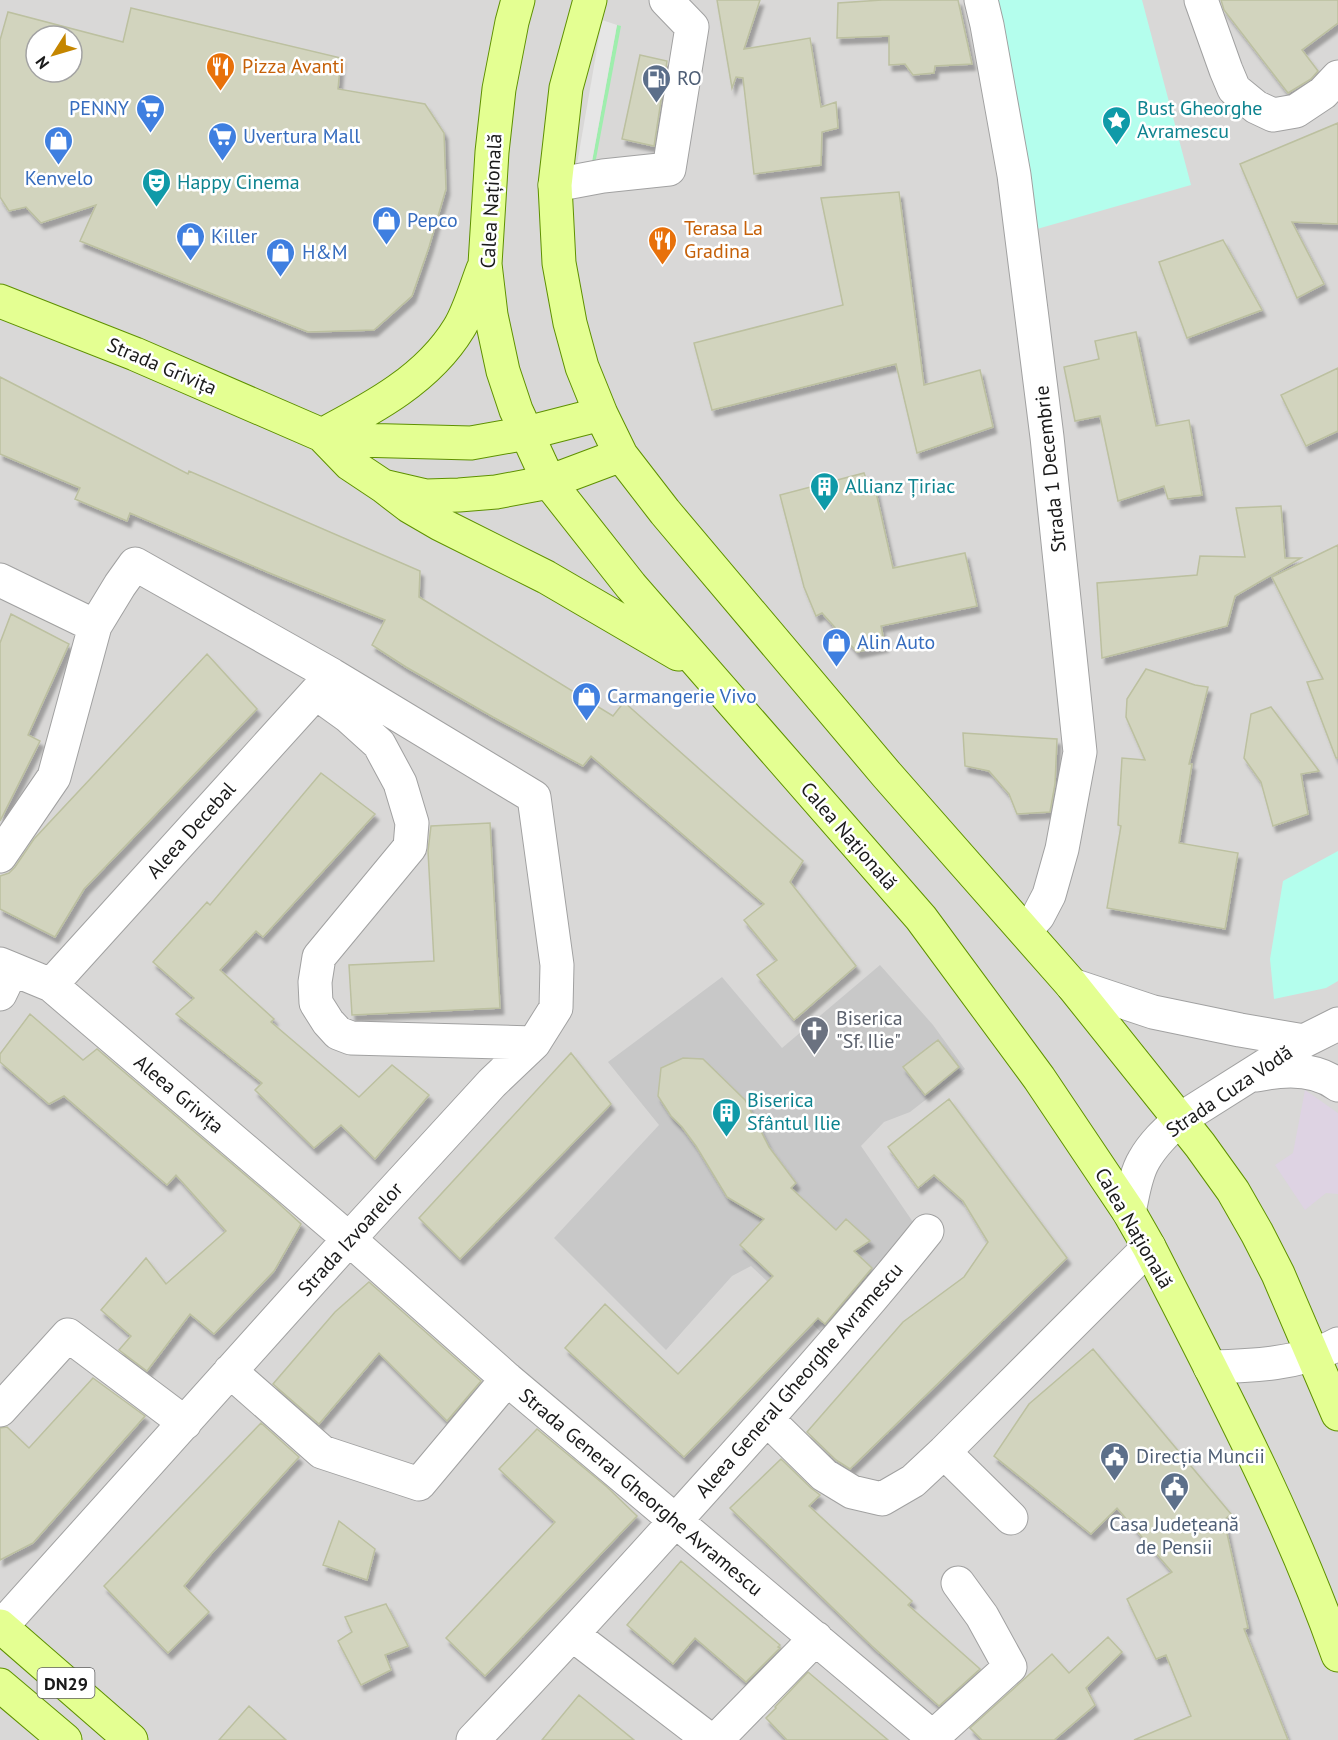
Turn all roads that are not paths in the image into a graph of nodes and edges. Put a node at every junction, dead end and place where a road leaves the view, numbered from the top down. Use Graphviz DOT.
graph roads {
  1 [pos="518,0"];
  2 [pos="590,0"];
  3 [pos="666,0"];
  4 [pos="981,0"];
  5 [pos="1202,0"];
  6 [pos="1338,77"];
  7 [pos="555,185"];
  8 [pos="485,264"];
  9 [pos="0,301"];
  10 [pos="600,414"];
  11 [pos="527,434"];
  12 [pos="322,435"];
  13 [pos="621,455"];
  14 [pos="549,482"];
  15 [pos="383,486"];
  16 [pos="0,580"];
  17 [pos="95,626"];
  18 [pos="702,669"];
  19 [pos="323,684"];
  20 [pos="0,856"];
  21 [pos="1024,930"];
  22 [pos="4,976"];
  23 [pos="51,985"];
  24 [pos="1072,985"];
  25 [pos="1338,1024"];
  26 [pos="1304,1041"];
  27 [pos="534,1043"];
  28 [pos="1249,1076"];
  29 [pos="1338,1084"];
  30 [pos="1179,1120"];
  31 [pos="1129,1212"];
  32 [pos="927,1231"];
  33 [pos="349,1239"];
  34 [pos="1149,1247"];
  35 [pos="1325,1349"];
  36 [pos="1210,1367"];
  37 [pos="230,1371"];
  38 [pos="507,1379"];
  39 [pos="0,1410"];
  40 [pos="1338,1414"];
  41 [pos="767,1419"];
  42 [pos="185,1424"];
  43 [pos="944,1452"];
  44 [pos="1011,1518"];
  45 [pos="675,1521"];
  46 [pos="958,1583"];
  47 [pos="0,1627"];
  48 [pos="573,1635"];
  49 [pos="816,1638"];
  50 [pos="1338,1655"];
  51 [pos="0,1684"];
  52 [pos="935,1738"];
  53 [pos="65,1740"];
  54 [pos="131,1740"];
  55 [pos="473,1740"];
  56 [pos="710,1740"];
  57 [pos="716,1740"];
  1 -- 8 [label="main road, Calea Națională"];
  2 -- 7 [label="main road"];
  3 -- 7 [label="street"];
  4 -- 21 [label="street, Strada 1 Decembrie"];
  5 -- 6 [label="street"];
  7 -- 10 [label="main road"];
  8 -- 11 [label="main road, Calea Națională"];
  8 -- 12 [label="main road"];
  9 -- 12 [label="main road, Strada Grivița"];
  10 -- 11 [label="main road, Strada Grivița"];
  10 -- 13 [label="main road"];
  11 -- 12 [label="main road, Strada Grivița"];
  11 -- 14 [label="main road, Calea Națională"];
  12 -- 15 [label="main road, Strada Grivița"];
  13 -- 14 [label="main road, Strada Grivița"];
  13 -- 21 [label="main road"];
  14 -- 15 [label="main road, Strada Grivița"];
  14 -- 18 [label="main road, Calea Națională"];
  15 -- 18 [label="main road"];
  16 -- 17 [label="street"];
  17 -- 19 [label="street"];
  17 -- 20 [label="street"];
  18 -- 31 [label="main road, Calea Națională"];
  19 -- 23 [label="street, Aleea Decebal"];
  19 -- 27 [label="street, Strada Izvoarelor"];
  19 -- 27 [label="street"];
  21 -- 24 [label="main road"];
  22 -- 23 [label="street, Aleea Grivița"];
  23 -- 33 [label="street, Aleea Grivița"];
  24 -- 26 [label="street"];
  24 -- 30 [label="main road"];
  25 -- 26 [label="street, Strada Cuza Vodă"];
  26 -- 28 [label="street, Strada Cuza Vodă"];
  27 -- 33 [label="street, Strada Izvoarelor"];
  28 -- 29 [label="street"];
  28 -- 30 [label="street, Strada Cuza Vodă"];
  30 -- 31 [label="street, Strada Cuza Vodă"];
  30 -- 35 [label="main road"];
  31 -- 34 [label="main road, Calea Națională"];
  32 -- 41 [label="street, Aleea General Gheorghe Avramescu"];
  33 -- 37 [label="street, Strada Izvoarelor"];
  33 -- 38 [label="street, Strada General Gheorghe Avramescu"];
  34 -- 36 [label="main road, Calea Națională"];
  34 -- 43 [label="street"];
  35 -- 36 [label="street"];
  35 -- 40 [label="main road"];
  36 -- 50 [label="main road, Calea Națională"];
  37 -- 38 [label="street"];
  37 -- 42 [label="street, Strada Izvoarelor"];
  38 -- 45 [label="street, Strada General Gheorghe Avramescu"];
  39 -- 42 [label="street"];
  41 -- 43 [label="street"];
  41 -- 45 [label="street, Aleea General Gheorghe Avramescu"];
  42 -- 47 [label="street, Strada Izvoarelor"];
  43 -- 44 [label="street"];
  45 -- 48 [label="street, Aleea General Gheorghe Avramescu"];
  45 -- 49 [label="street, Strada General Gheorghe Avramescu"];
  46 -- 52 [label="street"];
  47 -- 54 [label="main road, DN29"];
  48 -- 55 [label="street, Aleea General Gheorghe Avramescu"];
  48 -- 56 [label="street"];
  49 -- 52 [label="street, Strada General Gheorghe Avramescu"];
  49 -- 57 [label="street"];
  51 -- 53 [label="main road, DN29"];
}
